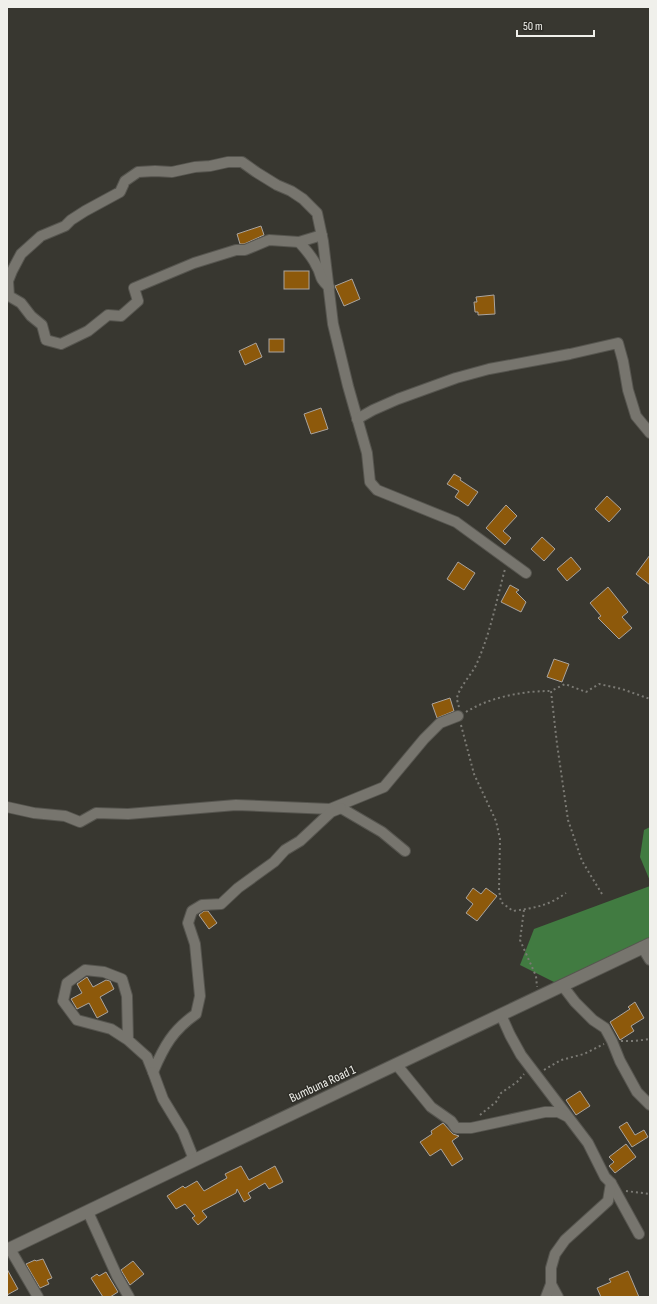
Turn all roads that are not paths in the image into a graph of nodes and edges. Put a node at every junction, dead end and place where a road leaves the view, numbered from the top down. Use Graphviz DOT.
graph roads {
  1 [pos="322,235"];
  2 [pos="299,242"];
  3 [pos="329,287"];
  4 [pos="357,419"];
  5 [pos="650,433"];
  6 [pos="526,573"];
  7 [pos="458,716"];
  8 [pos="7,807"];
  9 [pos="341,808"];
  10 [pos="330,809"];
  11 [pos="405,851"];
  12 [pos="646,945"];
  13 [pos="650,960"];
  14 [pos="562,985"];
  15 [pos="501,1015"];
  16 [pos="128,1040"];
  17 [pos="396,1064"];
  18 [pos="153,1072"];
  19 [pos="650,1104"];
  20 [pos="566,1116"];
  21 [pos="187,1163"];
  22 [pos="611,1183"];
  23 [pos="88,1212"];
  24 [pos="638,1234"];
  25 [pos="8,1250"];
  26 [pos="550,1284"];
  27 [pos="38,1297"];
  28 [pos="128,1297"];
  29 [pos="546,1297"];
  30 [pos="558,1297"];
  1 -- 2 [label="street"];
  1 -- 2 [label="street"];
  1 -- 3 [label="street"];
  2 -- 3 [label="street"];
  3 -- 4 [label="street"];
  4 -- 5 [label="street"];
  4 -- 6 [label="street"];
  7 -- 10 [label="street"];
  8 -- 10 [label="street"];
  9 -- 10 [label="street"];
  9 -- 11 [label="street"];
  9 -- 18 [label="street"];
  12 -- 13 [label="street"];
  12 -- 14 [label="main road, Bumbuna Road 1"];
  14 -- 15 [label="main road, Bumbuna Road 1"];
  14 -- 19 [label="street"];
  15 -- 17 [label="main road, Bumbuna Road 1"];
  15 -- 20 [label="street"];
  16 -- 16 [label="street"];
  16 -- 18 [label="street"];
  17 -- 20 [label="street"];
  17 -- 21 [label="main road, Bumbuna Road 1"];
  18 -- 21 [label="street"];
  20 -- 22 [label="street"];
  21 -- 23 [label="main road, Bumbuna Road 1"];
  22 -- 24 [label="street"];
  22 -- 26 [label="street"];
  23 -- 25 [label="main road, Bumbuna Road 1"];
  23 -- 28 [label="street"];
  25 -- 27 [label="street"];
  26 -- 29 [label="street"];
  26 -- 30 [label="street"];
}
